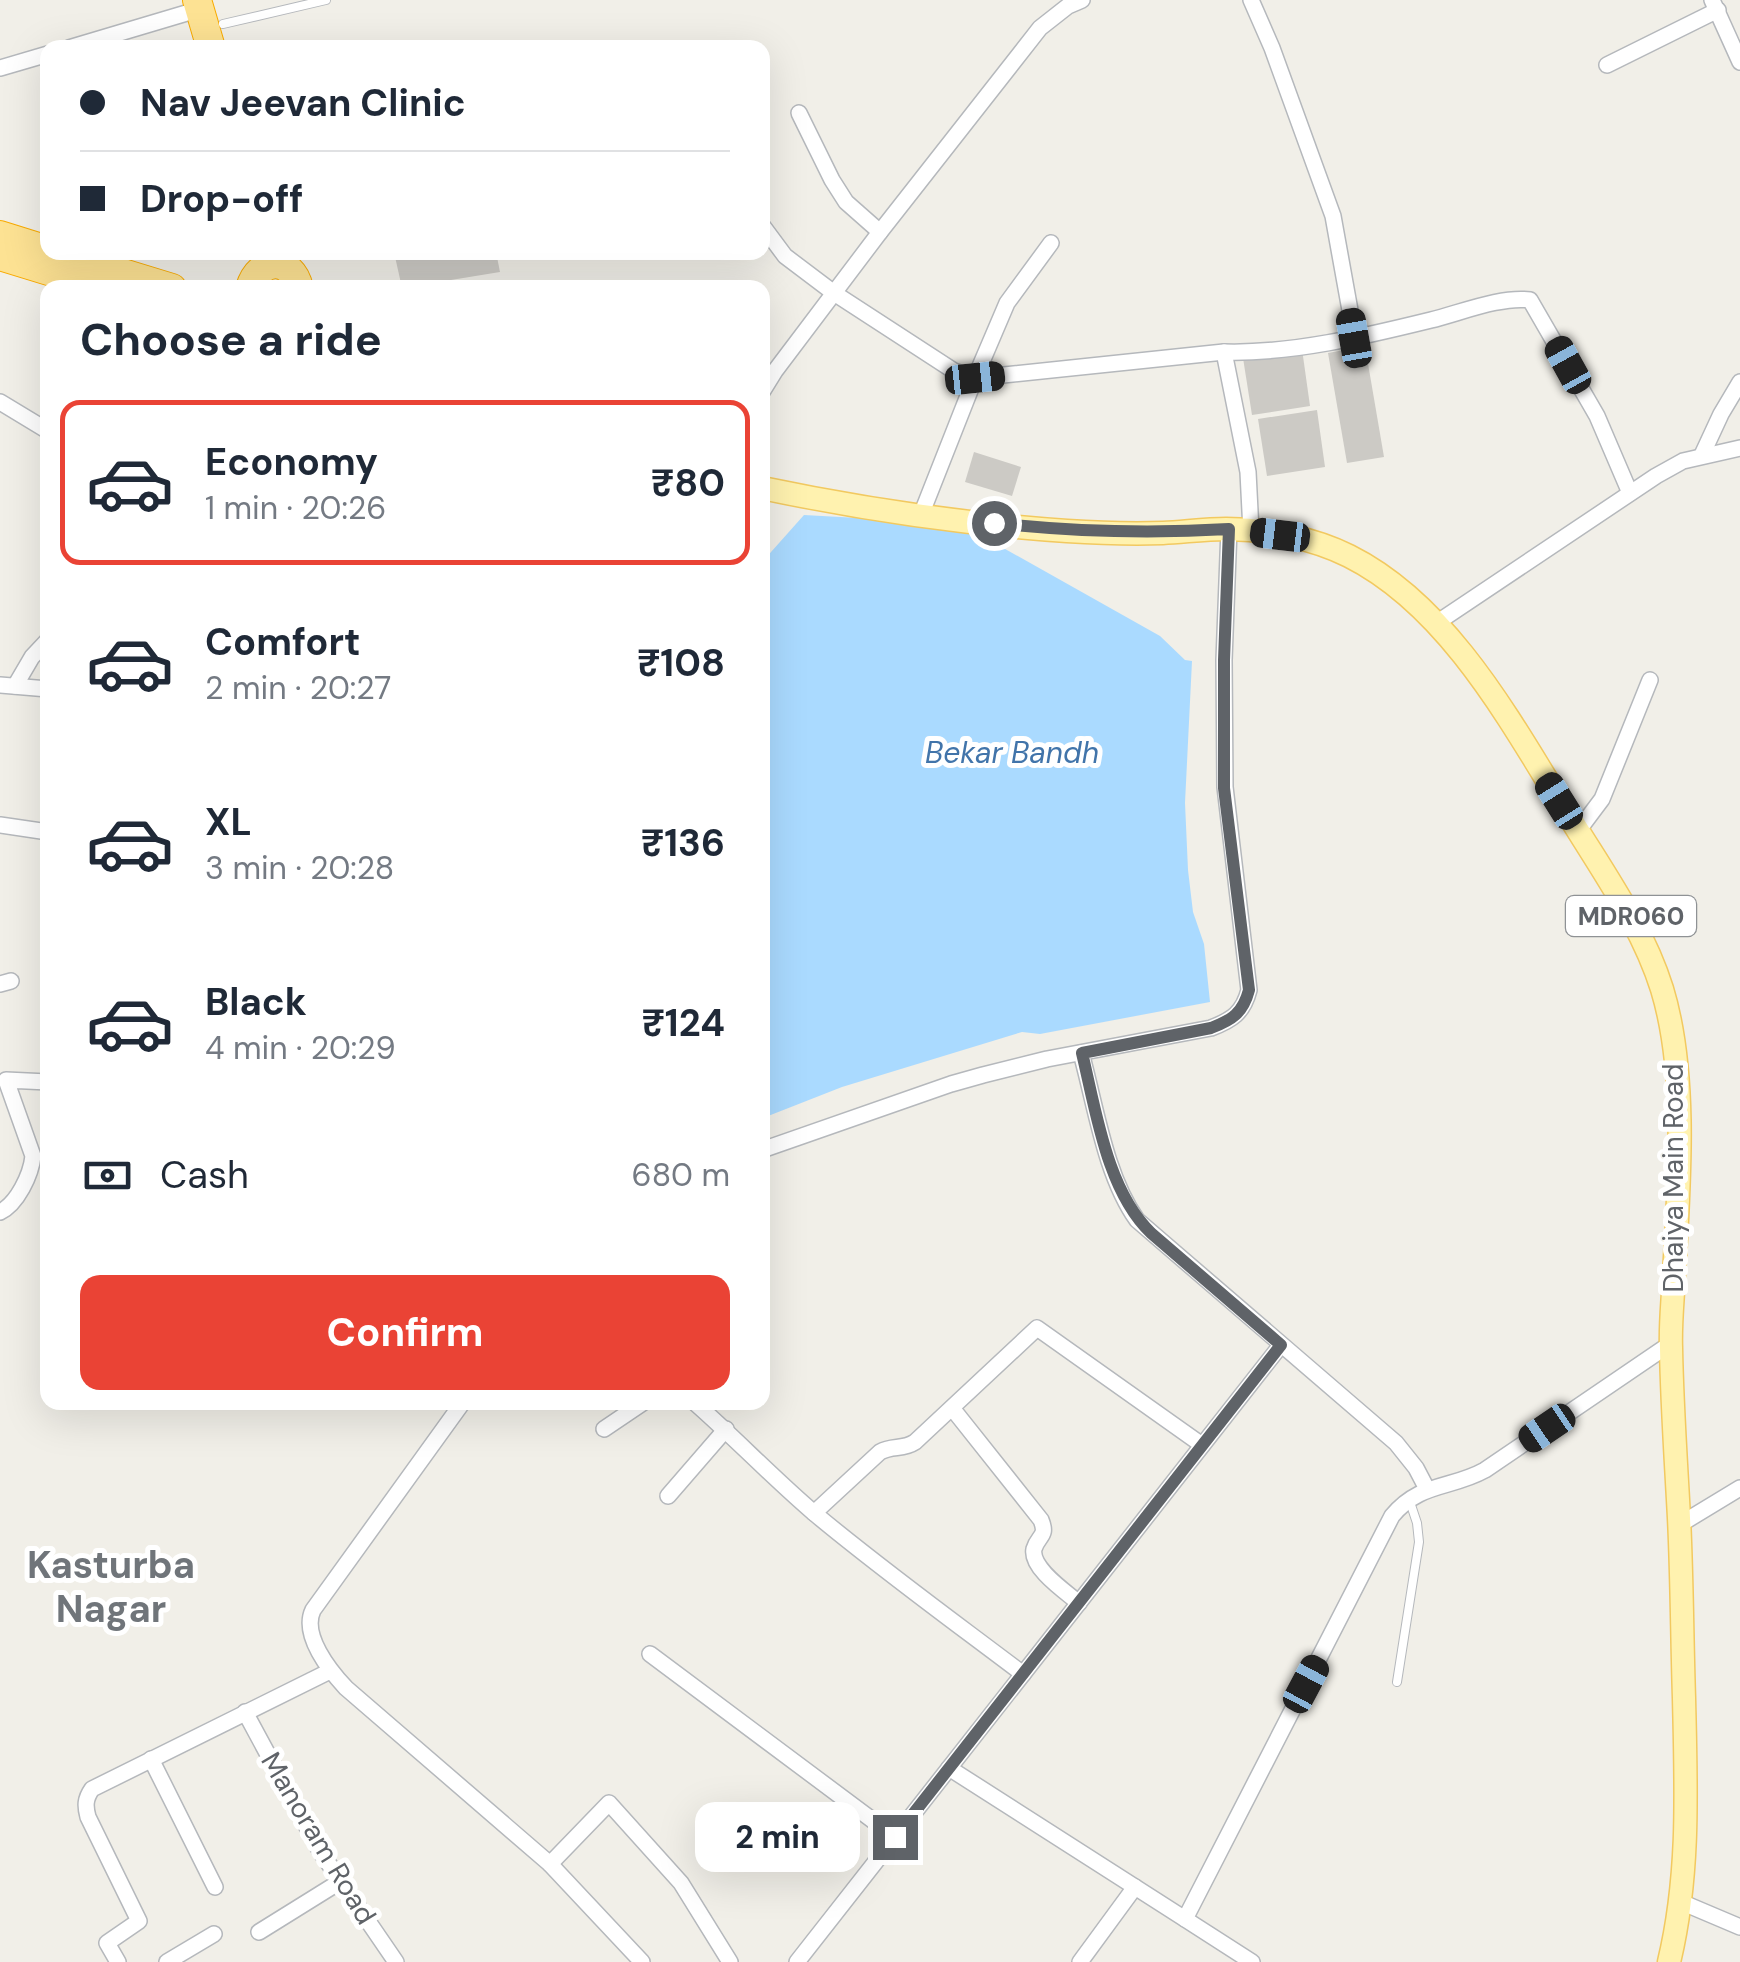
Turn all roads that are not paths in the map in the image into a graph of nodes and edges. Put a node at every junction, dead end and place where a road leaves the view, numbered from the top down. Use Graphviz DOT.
graph roads {
  1 [pos="326,0"];
  2 [pos="1082,0"];
  3 [pos="1251,0"];
  4 [pos="1715,5"];
  5 [pos="213,21"];
  6 [pos="112,40"];
  7 [pos="1739,55"];
  8 [pos="40,56"];
  9 [pos="1606,65"];
  10 [pos="0,68"];
  11 [pos="799,112"];
  12 [pos="880,232"];
  13 [pos="0,235"];
  14 [pos="770,236"];
  15 [pos="1050,243"];
  16 [pos="40,248"];
  17 [pos="0,256"];
  18 [pos="80,260"];
  19 [pos="266,265"];
  20 [pos="76,280"];
  21 [pos="146,280"];
  22 [pos="297,280"];
  23 [pos="834,293"];
  24 [pos="1354,338"];
  25 [pos="1224,352"];
  26 [pos="975,378"];
  27 [pos="770,379"];
  28 [pos="1740,382"];
  29 [pos="0,402"];
  30 [pos="40,426"];
  31 [pos="1740,448"];
  32 [pos="1702,455"];
  33 [pos="770,489"];
  34 [pos="1630,492"];
  35 [pos="922,515"];
  36 [pos="1240,530"];
  37 [pos="1436,624"];
  38 [pos="40,648"];
  39 [pos="1650,680"];
  40 [pos="8,686"];
  41 [pos="40,689"];
  42 [pos="0,825"];
  43 [pos="40,831"];
  44 [pos="1578,831"];
  45 [pos="1082,1053"];
  46 [pos="40,1082"];
  47 [pos="770,1147"];
  48 [pos="0,1212"];
  49 [pos="1670,1344"];
  50 [pos="1281,1345"];
  51 [pos="952,1408"];
  52 [pos="457,1410"];
  53 [pos="632,1410"];
  54 [pos="703,1410"];
  55 [pos="604,1429"];
  56 [pos="726,1430"];
  57 [pos="1202,1445"];
  58 [pos="1740,1488"];
  59 [pos="1426,1489"];
  60 [pos="668,1496"];
  61 [pos="1409,1500"];
  62 [pos="814,1513"];
  63 [pos="1680,1525"];
  64 [pos="1079,1602"];
  65 [pos="650,1654"];
  66 [pos="330,1671"];
  67 [pos="1023,1674"];
  68 [pos="1397,1682"];
  69 [pos="246,1712"];
  70 [pos="151,1758"];
  71 [pos="950,1768"];
  72 [pos="895,1837"];
  73 [pos="550,1864"];
  74 [pos="341,1882"];
  75 [pos="215,1887"];
  76 [pos="1135,1888"];
  77 [pos="1681,1902"];
  78 [pos="1184,1920"];
  79 [pos="1740,1927"];
  80 [pos="259,1932"];
  81 [pos="214,1934"];
  82 [pos="1246,1960"];
  83 [pos="118,1962"];
  84 [pos="166,1962"];
  85 [pos="396,1962"];
  86 [pos="642,1962"];
  87 [pos="730,1962"];
  88 [pos="798,1962"];
  89 [pos="1080,1962"];
  90 [pos="1669,1962"];
  1 -- 5 [label="lane"];
  2 -- 12 [label="street"];
  3 -- 24 [label="street"];
  4 -- 7 [label="street"];
  4 -- 9 [label="street"];
  5 -- 6 [label="street"];
  8 -- 10 [label="street"];
  11 -- 12 [label="street"];
  12 -- 23 [label="street"];
  13 -- 16 [label="highway"];
  14 -- 23 [label="street"];
  15 -- 26 [label="street"];
  17 -- 20 [label="highway"];
  18 -- 21 [label="highway"];
  19 -- 22 [label="highway"];
  23 -- 26 [label="street"];
  23 -- 27 [label="street"];
  24 -- 25 [label="street"];
  24 -- 34 [label="street"];
  25 -- 26 [label="street"];
  25 -- 36 [label="street"];
  26 -- 35 [label="street"];
  28 -- 32 [label="street"];
  29 -- 30 [label="street"];
  31 -- 32 [label="street"];
  32 -- 34 [label="street"];
  33 -- 35 [label="main road, Dhaiya Main Road / MDR060"];
  34 -- 37 [label="street"];
  35 -- 36 [label="main road, Dhaiya Main Road / MDR060"];
  36 -- 37 [label="main road, Dhaiya Main Road / MDR060"];
  36 -- 45 [label="street"];
  37 -- 44 [label="main road, Dhaiya Main Road / MDR060"];
  38 -- 40 [label="street"];
  39 -- 44 [label="street"];
  40 -- 41 [label="street"];
  42 -- 43 [label="street"];
  44 -- 49 [label="main road, Dhaiya Main Road / MDR060"];
  45 -- 47 [label="street"];
  45 -- 50 [label="street"];
  46 -- 48 [label="street"];
  49 -- 59 [label="street"];
  49 -- 63 [label="main road, Dhaiya Main Road / MDR060"];
  50 -- 57 [label="street"];
  50 -- 59 [label="street"];
  51 -- 57 [label="street"];
  51 -- 62 [label="street"];
  51 -- 64 [label="street"];
  52 -- 66 [label="street"];
  53 -- 55 [label="street"];
  54 -- 56 [label="street"];
  56 -- 60 [label="street"];
  56 -- 62 [label="street"];
  57 -- 64 [label="street"];
  58 -- 63 [label="street"];
  59 -- 61 [label="street"];
  61 -- 68 [label="lane"];
  61 -- 78 [label="street"];
  62 -- 67 [label="street"];
  63 -- 77 [label="main road, Dhaiya Main Road / MDR060"];
  64 -- 67 [label="street"];
  65 -- 72 [label="street"];
  66 -- 69 [label="street"];
  66 -- 73 [label="street"];
  67 -- 71 [label="street"];
  69 -- 70 [label="street"];
  69 -- 74 [label="street, Manoram Road"];
  70 -- 75 [label="street"];
  70 -- 83 [label="street"];
  71 -- 72 [label="street"];
  71 -- 76 [label="street"];
  72 -- 88 [label="street"];
  73 -- 86 [label="street"];
  73 -- 87 [label="street"];
  74 -- 80 [label="street"];
  74 -- 85 [label="street, Manoram Road"];
  76 -- 78 [label="street"];
  76 -- 89 [label="street"];
  77 -- 79 [label="street"];
  77 -- 90 [label="main road, Dhaiya Main Road / MDR060"];
  78 -- 82 [label="street"];
  81 -- 84 [label="street"];
}
